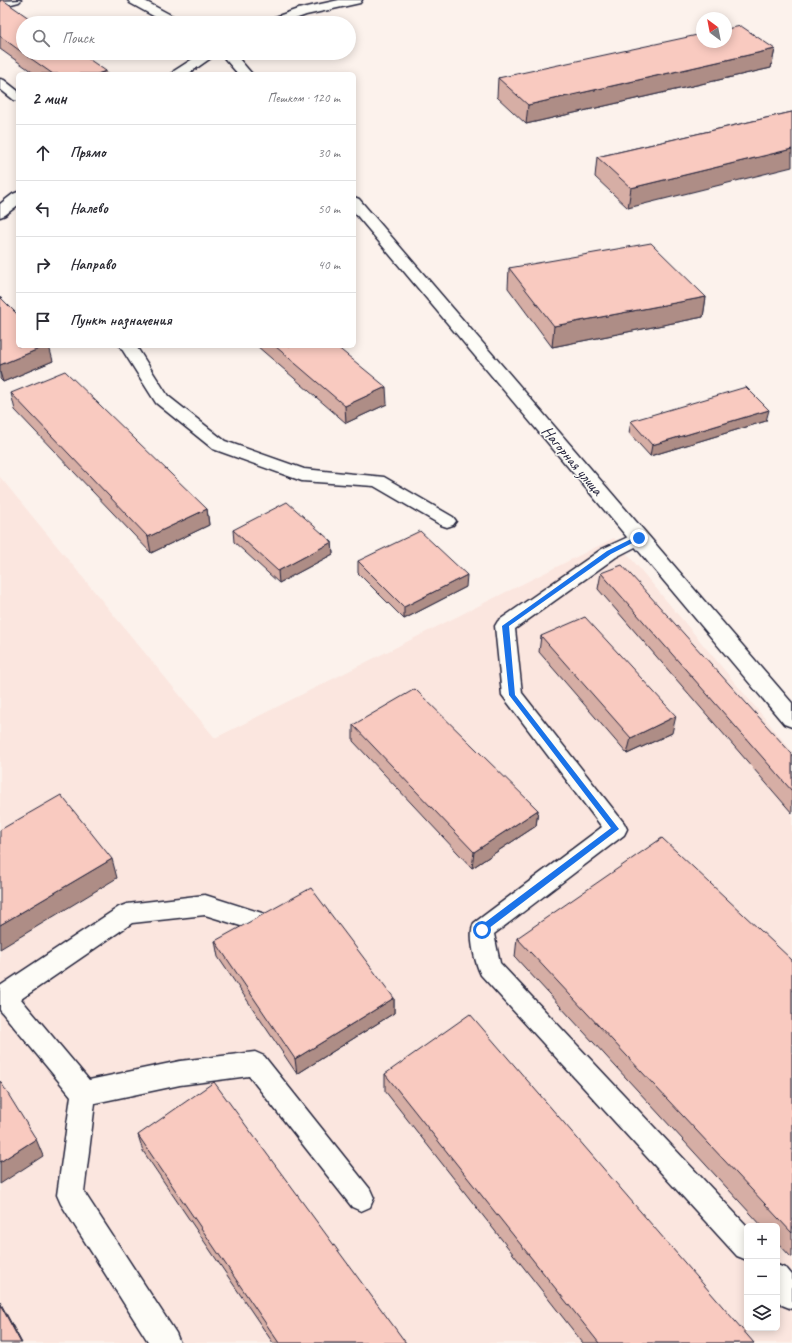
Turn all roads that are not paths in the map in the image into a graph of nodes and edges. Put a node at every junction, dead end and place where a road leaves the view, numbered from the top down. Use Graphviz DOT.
graph roads {
  1 [pos="15,0"];
  2 [pos="134,0"];
  3 [pos="356,0"];
  4 [pos="0,4"];
  5 [pos="163,16"];
  6 [pos="291,16"];
  7 [pos="200,60"];
  8 [pos="233,60"];
  9 [pos="182,72"];
  10 [pos="243,72"];
  11 [pos="0,83"];
  12 [pos="16,95"];
  13 [pos="16,198"];
  14 [pos="356,204"];
  15 [pos="1,209"];
  16 [pos="129,348"];
  17 [pos="447,521"];
  18 [pos="639,538"];
  19 [pos="792,718"];
  20 [pos="257,921"];
  21 [pos="2,998"];
  22 [pos="84,1093"];
  23 [pos="361,1198"];
  24 [pos="744,1243"];
  25 [pos="780,1282"];
  26 [pos="792,1295"];
  27 [pos="166,1343"];
  1 -- 4 [label="lane"];
  2 -- 5 [label="street"];
  3 -- 6 [label="street"];
  7 -- 9 [label="street"];
  8 -- 10 [label="street"];
  11 -- 12 [label="lane"];
  13 -- 15 [label="street"];
  14 -- 18 [label="street, Нагорная улица"];
  16 -- 17 [label="lane"];
  18 -- 19 [label="street, Нагорная улица"];
  18 -- 24 [label="lane"];
  20 -- 21 [label="lane"];
  21 -- 22 [label="lane"];
  22 -- 23 [label="lane"];
  22 -- 27 [label="lane"];
  25 -- 26 [label="lane"];
}
